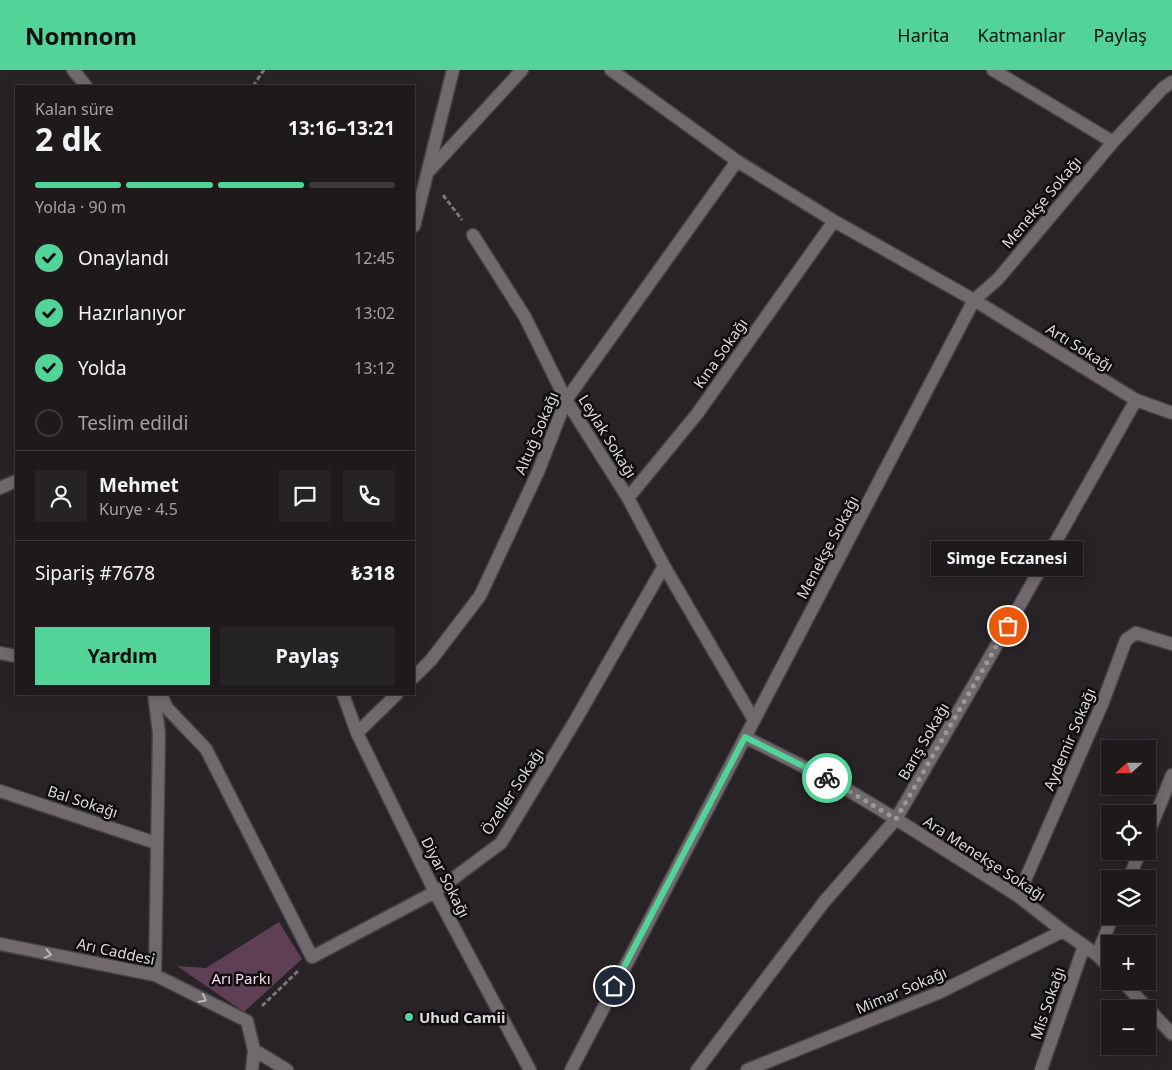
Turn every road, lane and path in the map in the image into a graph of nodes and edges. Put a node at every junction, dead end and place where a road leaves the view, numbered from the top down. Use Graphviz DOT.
graph roads {
  1 [pos="73,70"];
  2 [pos="264,70"];
  3 [pos="453,70"];
  4 [pos="522,70"];
  5 [pos="611,70"];
  6 [pos="993,70"];
  7 [pos="1172,82"];
  8 [pos="85,85"];
  9 [pos="254,85"];
  10 [pos="1113,142"];
  11 [pos="737,160"];
  12 [pos="427,173"];
  13 [pos="834,221"];
  14 [pos="415,222"];
  15 [pos="473,235"];
  16 [pos="974,300"];
  17 [pos="566,400"];
  18 [pos="1136,400"];
  19 [pos="1172,413"];
  20 [pos="15,481"];
  21 [pos="0,488"];
  22 [pos="628,498"];
  23 [pos="664,566"];
  24 [pos="1172,644"];
  25 [pos="0,653"];
  26 [pos="15,656"];
  27 [pos="415,676"];
  28 [pos="154,695"];
  29 [pos="161,695"];
  30 [pos="343,695"];
  31 [pos="396,695"];
  32 [pos="754,720"];
  33 [pos="357,733"];
  34 [pos="745,737"];
  35 [pos="1172,775"];
  36 [pos="0,791"];
  37 [pos="1156,814"];
  38 [pos="896,819"];
  39 [pos="156,842"];
  40 [pos="435,892"];
  41 [pos="1018,896"];
  42 [pos="1110,925"];
  43 [pos="1064,931"];
  44 [pos="0,944"];
  45 [pos="1084,946"];
  46 [pos="1097,955"];
  47 [pos="312,957"];
  48 [pos="1101,959"];
  49 [pos="155,975"];
  50 [pos="1130,990"];
  51 [pos="247,1021"];
  52 [pos="1172,1034"];
  53 [pos="254,1050"];
  54 [pos="252,1070"];
  55 [pos="287,1070"];
  56 [pos="530,1070"];
  57 [pos="570,1070"];
  58 [pos="697,1070"];
  59 [pos="747,1070"];
  60 [pos="1041,1070"];
  1 -- 8 [label="street"];
  2 -- 9 [label="path"];
  3 -- 12 [label="street"];
  4 -- 12 [label="street"];
  5 -- 11 [label="street, Artı Sokağı"];
  6 -- 10 [label="street"];
  7 -- 10 [label="street, Menekşe Sokağı"];
  10 -- 16 [label="street, Menekşe Sokağı"];
  11 -- 13 [label="street, Artı Sokağı"];
  11 -- 17 [label="street, Altuğ Sokağı"];
  12 -- 14 [label="street"];
  12 -- 15 [label="path"];
  13 -- 16 [label="street, Artı Sokağı"];
  13 -- 22 [label="street, Kına Sokağı"];
  15 -- 17 [label="street, Leylak Sokağı"];
  16 -- 18 [label="street, Artı Sokağı"];
  16 -- 32 [label="street, Menekşe Sokağı"];
  17 -- 22 [label="street, Leylak Sokağı"];
  17 -- 27 [label="street, Altuğ Sokağı"];
  18 -- 19 [label="street, Artı Sokağı"];
  18 -- 38 [label="street, Barış Sokağı"];
  20 -- 21 [label="street"];
  22 -- 23 [label="street, Leylak Sokağı"];
  23 -- 32 [label="street, Leylak Sokağı"];
  23 -- 40 [label="street, Özeller Sokağı"];
  24 -- 41 [label="street, Aydemir Sokağı"];
  25 -- 26 [label="street"];
  28 -- 39 [label="street"];
  29 -- 47 [label="street"];
  30 -- 33 [label="street, Diyar Sokağı"];
  31 -- 33 [label="street"];
  32 -- 34 [label="street, Menekşe Sokağı"];
  33 -- 40 [label="street, Diyar Sokağı"];
  34 -- 38 [label="street, Ara Menekşe Sokağı"];
  34 -- 57 [label="street, Menekşe Sokağı"];
  35 -- 37 [label="street"];
  36 -- 39 [label="street, Bal Sokağı"];
  38 -- 41 [label="street, Ara Menekşe Sokağı"];
  38 -- 58 [label="street, Barış Sokağı"];
  39 -- 49 [label="street"];
  40 -- 47 [label="street, Özeller Sokağı"];
  40 -- 56 [label="street, Diyar Sokağı"];
  41 -- 43 [label="street, Ara Menekşe Sokağı"];
  42 -- 46 [label="street"];
  43 -- 45 [label="street, Ara Menekşe Sokağı"];
  43 -- 59 [label="street, Mimar Sokağı"];
  44 -- 49 [label="street, Arı Caddesi, one-way"];
  45 -- 46 [label="street, Ara Menekşe Sokağı"];
  45 -- 60 [label="street, Mis Sokağı"];
  46 -- 48 [label="street, Ara Menekşe Sokağı"];
  47 -- 51 [label="path"];
  49 -- 51 [label="street, Arı Caddesi, one-way"];
  50 -- 52 [label="street"];
  51 -- 53 [label="street"];
  53 -- 54 [label="street"];
  53 -- 55 [label="street"];
}
